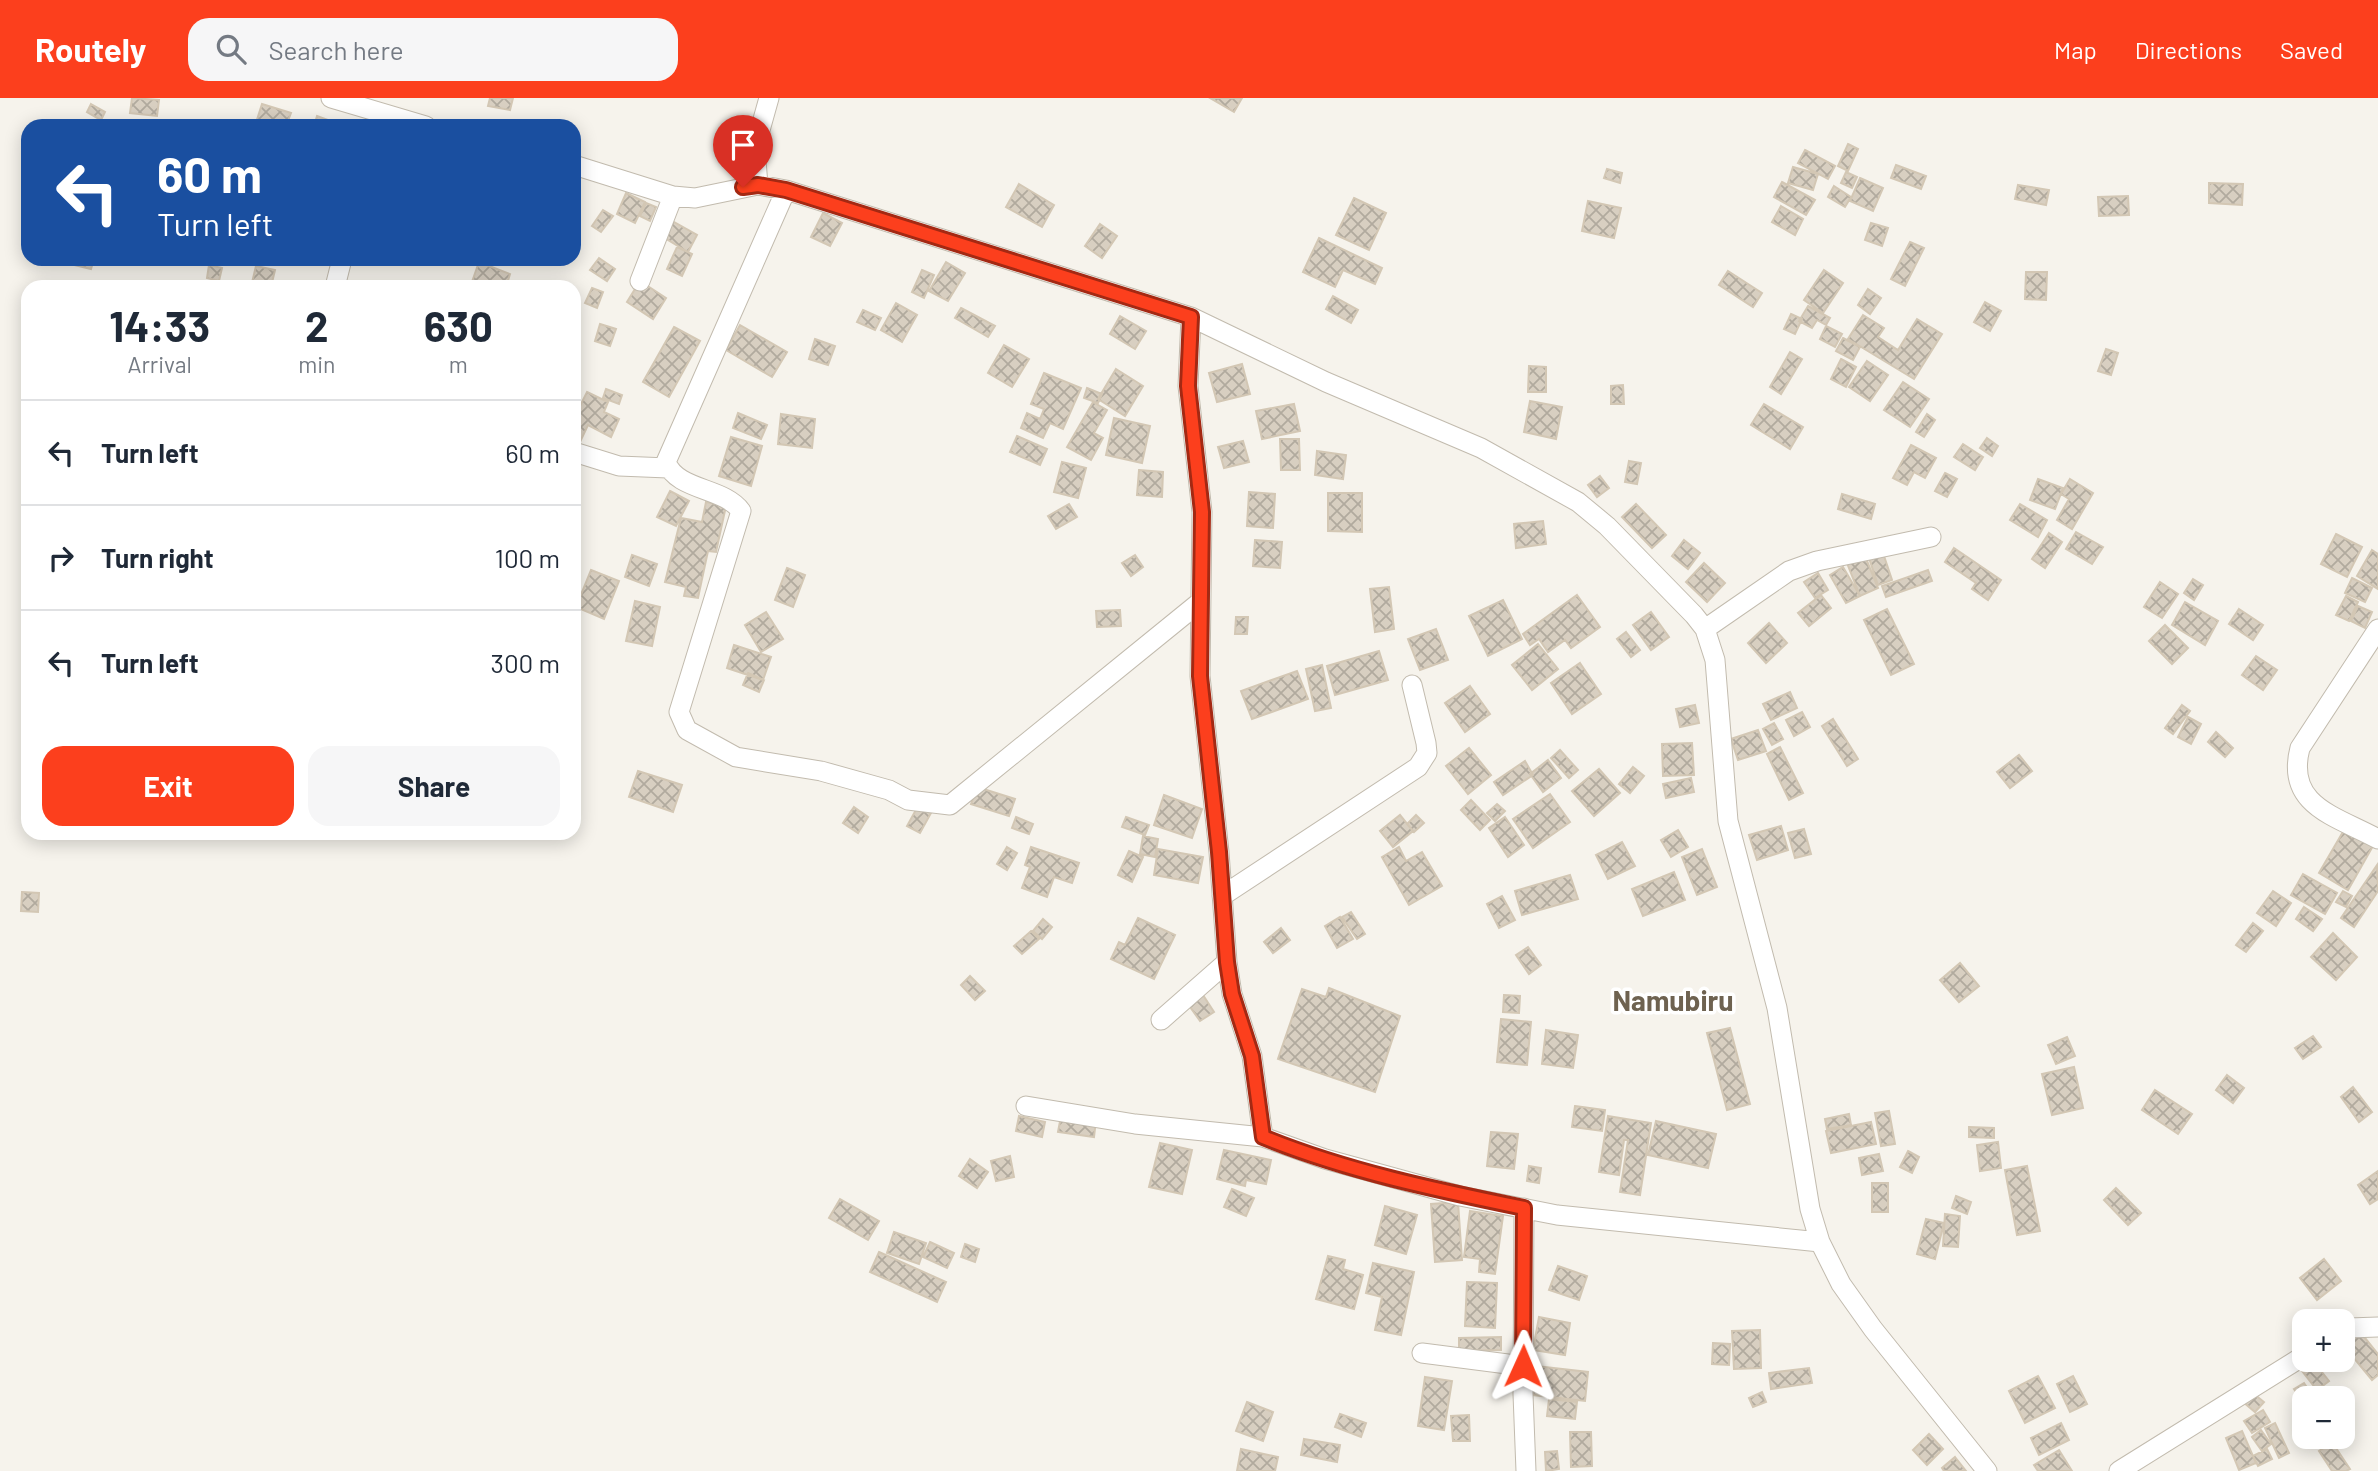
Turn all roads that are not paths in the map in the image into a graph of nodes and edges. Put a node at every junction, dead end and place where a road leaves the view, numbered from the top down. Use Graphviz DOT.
graph roads {
  1 [pos="331,98"];
  2 [pos="769,98"];
  3 [pos="379,119"];
  4 [pos="581,167"];
  5 [pos="758,185"];
  6 [pos="786,190"];
  7 [pos="673,197"];
  8 [pos="640,281"];
  9 [pos="1191,317"];
  10 [pos="581,454"];
  11 [pos="668,468"];
  12 [pos="1931,537"];
  13 [pos="1200,602"];
  14 [pos="1705,629"];
  15 [pos="2378,629"];
  16 [pos="1412,685"];
  17 [pos="2378,839"];
  18 [pos="1222,896"];
  19 [pos="1227,962"];
  20 [pos="1161,1020"];
  21 [pos="1026,1107"];
  22 [pos="1263,1137"];
  23 [pos="1524,1208"];
  24 [pos="1820,1242"];
  25 [pos="2378,1327"];
  26 [pos="2355,1328"];
  27 [pos="1422,1353"];
  28 [pos="2292,1363"];
  29 [pos="1523,1366"];
  30 [pos="1526,1471"];
  31 [pos="1987,1471"];
  32 [pos="2119,1471"];
  1 -- 3 [label="street"];
  2 -- 5 [label="street"];
  4 -- 7 [label="street"];
  5 -- 6 [label="street"];
  5 -- 7 [label="street"];
  6 -- 9 [label="street"];
  6 -- 11 [label="street"];
  7 -- 8 [label="street"];
  9 -- 13 [label="street"];
  9 -- 14 [label="street"];
  10 -- 11 [label="street"];
  11 -- 13 [label="street"];
  12 -- 14 [label="street"];
  13 -- 18 [label="street"];
  14 -- 24 [label="street"];
  15 -- 17 [label="street"];
  16 -- 18 [label="street"];
  18 -- 19 [label="street"];
  19 -- 20 [label="street"];
  19 -- 22 [label="street"];
  21 -- 22 [label="street"];
  22 -- 23 [label="street"];
  23 -- 24 [label="street"];
  23 -- 29 [label="street"];
  24 -- 31 [label="street"];
  25 -- 26 [label="street"];
  27 -- 29 [label="street"];
  28 -- 32 [label="street"];
  29 -- 30 [label="street"];
}
